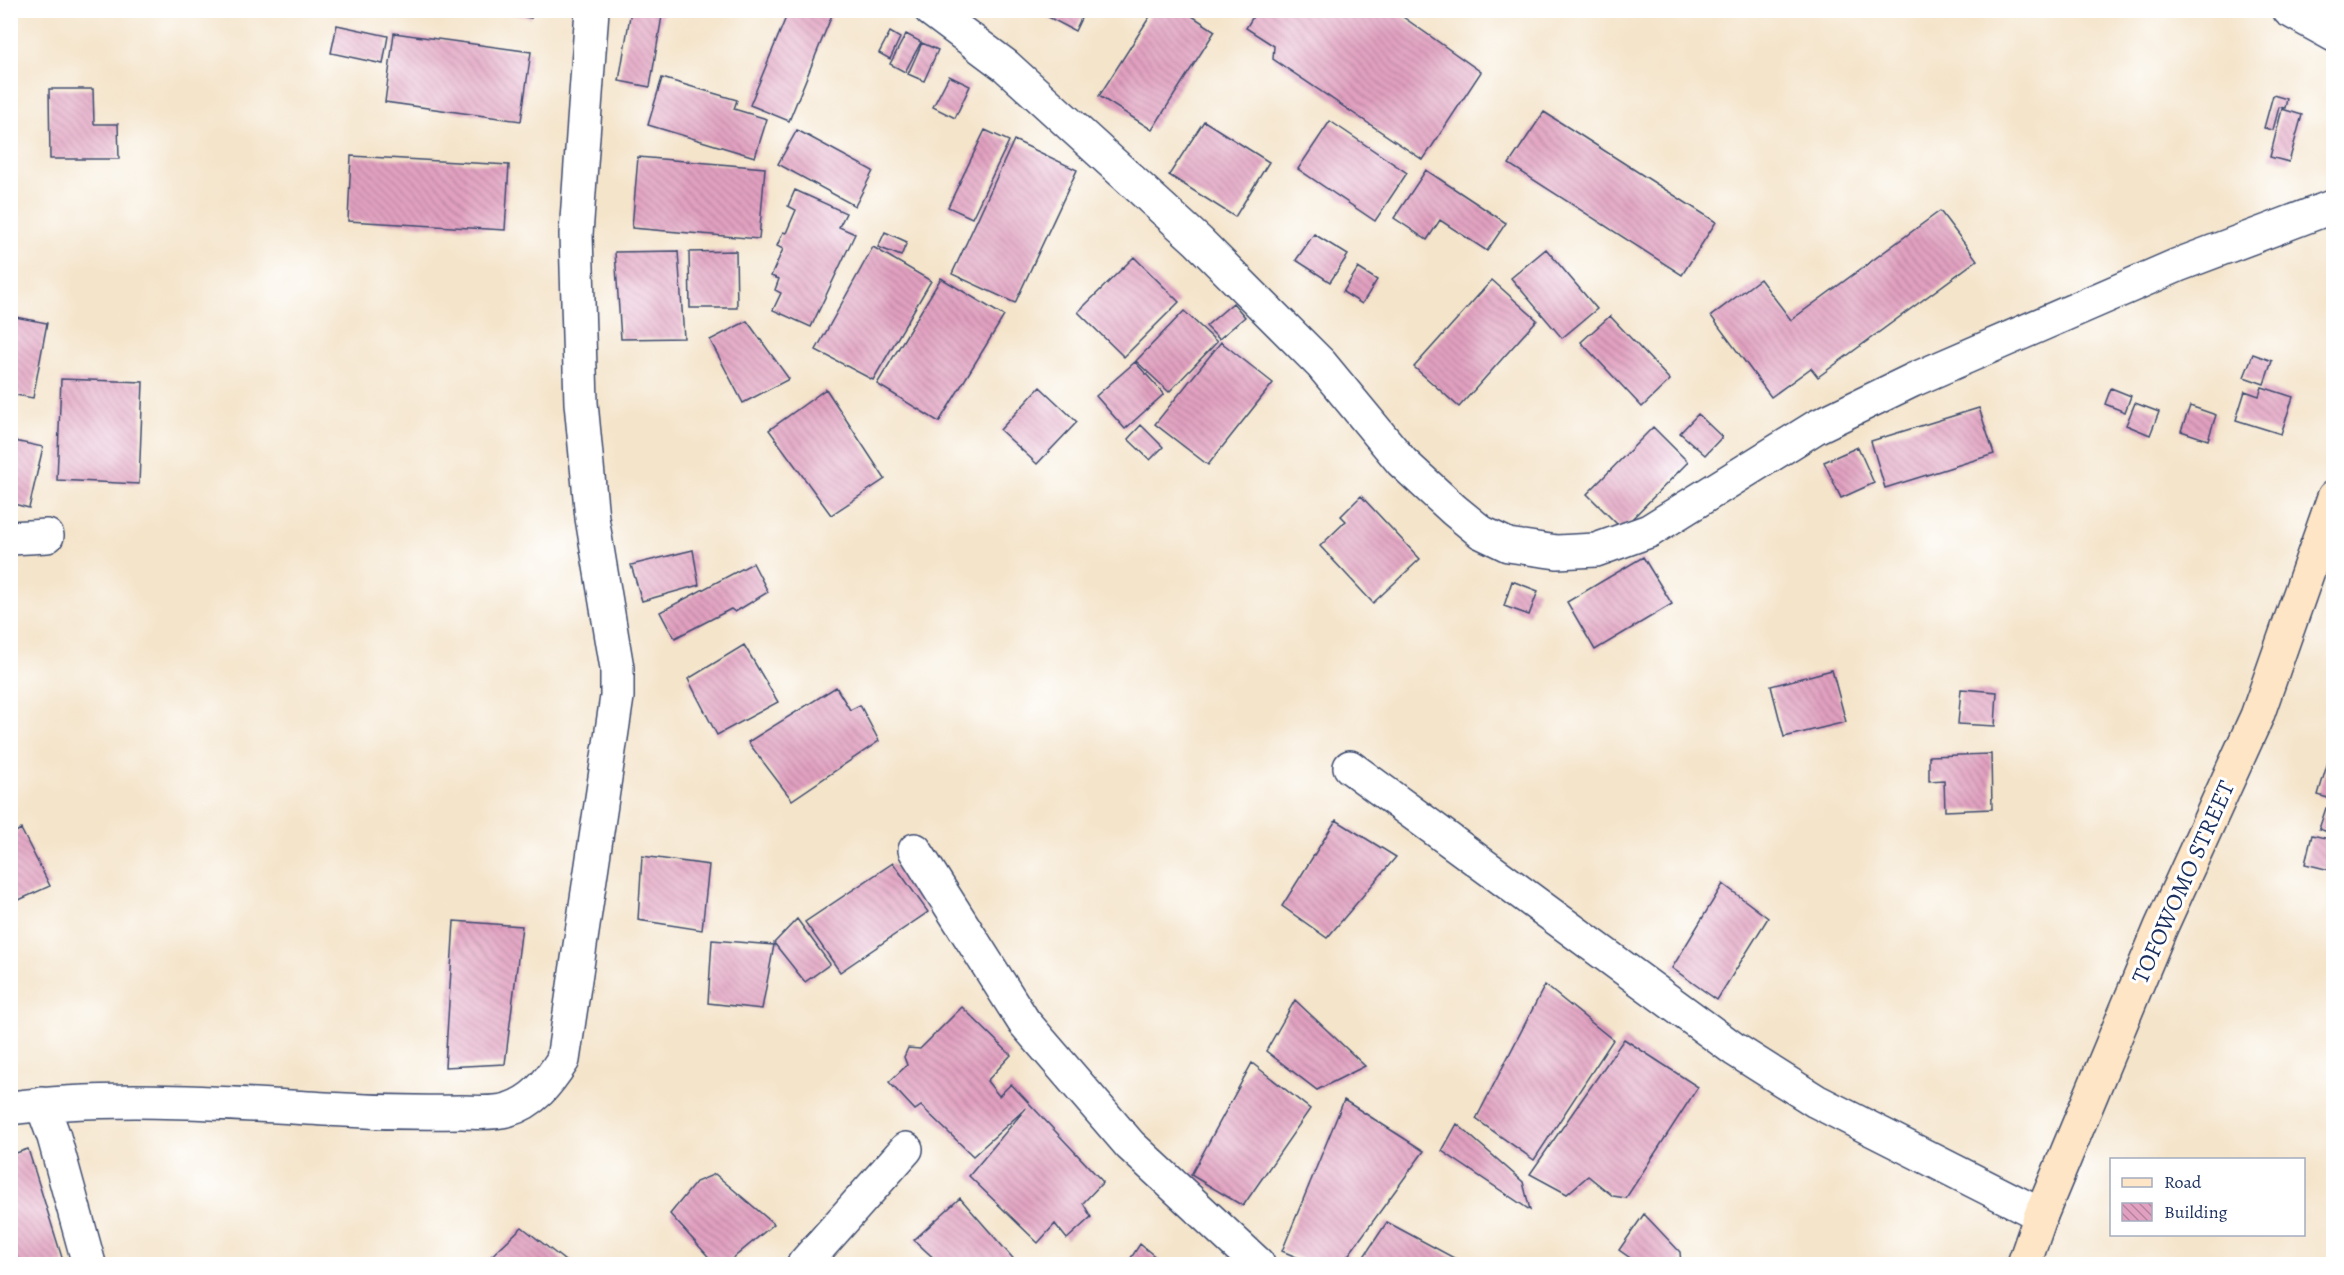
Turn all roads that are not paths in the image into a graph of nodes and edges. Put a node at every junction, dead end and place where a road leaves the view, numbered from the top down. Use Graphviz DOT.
graph roads {
  1 [pos="592,10"];
  2 [pos="931,10"];
  3 [pos="2289,10"];
  4 [pos="2334,35"];
  5 [pos="2334,206"];
  6 [pos="2334,496"];
  7 [pos="47,536"];
  8 [pos="10,538"];
  9 [pos="1350,766"];
  10 [pos="915,850"];
  11 [pos="26,1106"];
  12 [pos="906,1149"];
  13 [pos="2041,1215"];
  14 [pos="89,1264"];
  15 [pos="804,1264"];
  16 [pos="1258,1264"];
  17 [pos="2024,1264"];
  1 -- 11 [label="street"];
  2 -- 5 [label="street"];
  3 -- 4 [label="street"];
  6 -- 13 [label="street, TOFOWOMO STREET"];
  7 -- 8 [label="street"];
  9 -- 13 [label="street"];
  10 -- 16 [label="street"];
  11 -- 14 [label="street"];
  12 -- 15 [label="street"];
  13 -- 17 [label="street, TOFOWOMO STREET"];
}
